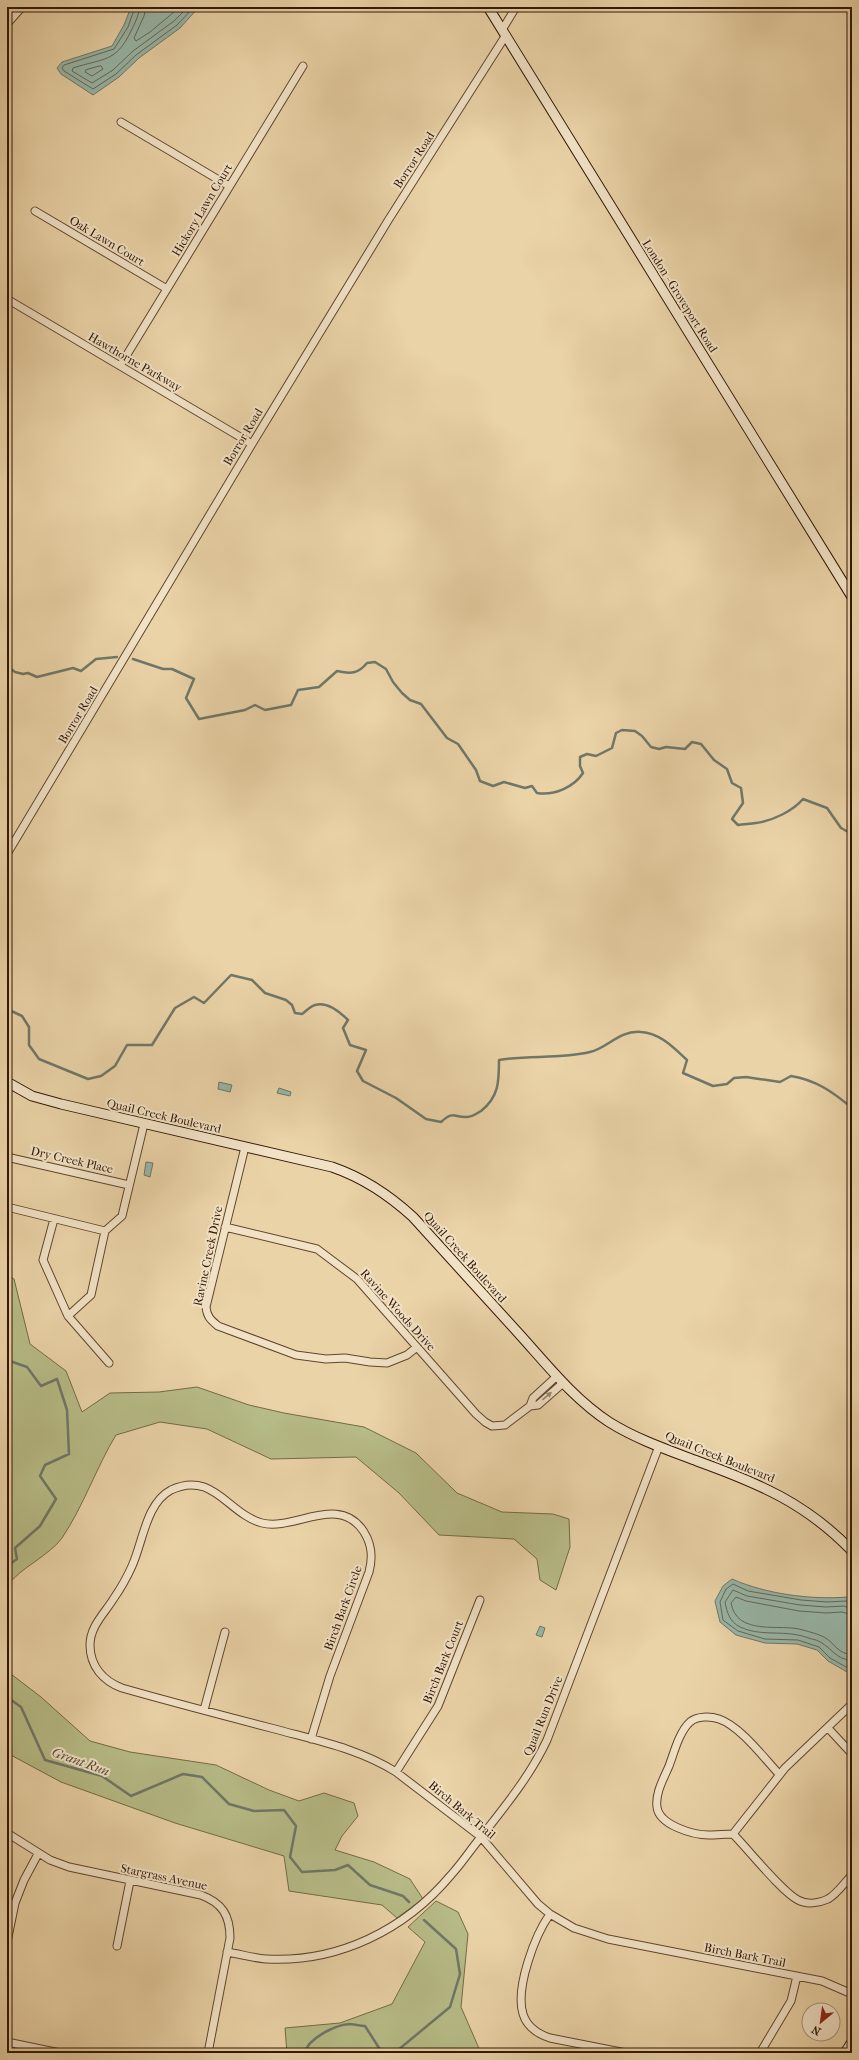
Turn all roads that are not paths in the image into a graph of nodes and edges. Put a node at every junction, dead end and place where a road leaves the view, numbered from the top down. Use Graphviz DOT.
graph roads {
  1 [pos="22,7"];
  2 [pos="488,7"];
  3 [pos="516,7"];
  4 [pos="7,24"];
  5 [pos="504,33"];
  6 [pos="303,66"];
  7 [pos="121,122"];
  8 [pos="229,186"];
  9 [pos="35,211"];
  10 [pos="167,289"];
  11 [pos="7,299"];
  12 [pos="120,366"];
  13 [pos="252,444"];
  14 [pos="852,597"];
  15 [pos="7,854"];
  16 [pos="7,1082"];
  17 [pos="144,1124"];
  18 [pos="245,1147"];
  19 [pos="10,1158"];
  20 [pos="129,1185"];
  21 [pos="7,1207"];
  22 [pos="54,1219"];
  23 [pos="225,1227"];
  24 [pos="105,1231"];
  25 [pos="68,1316"];
  26 [pos="418,1348"];
  27 [pos="109,1363"];
  28 [pos="560,1380"];
  29 [pos="659,1446"];
  30 [pos="852,1551"];
  31 [pos="480,1600"];
  32 [pos="99,1618"];
  33 [pos="225,1632"];
  34 [pos="852,1704"];
  35 [pos="204,1710"];
  36 [pos="828,1728"];
  37 [pos="311,1739"];
  38 [pos="852,1754"];
  39 [pos="396,1772"];
  40 [pos="779,1774"];
  41 [pos="7,1833"];
  42 [pos="733,1834"];
  43 [pos="480,1837"];
  44 [pos="38,1854"];
  45 [pos="852,1875"];
  46 [pos="130,1881"];
  47 [pos="550,1914"];
  48 [pos="7,1942"];
  49 [pos="117,1946"];
  50 [pos="227,1952"];
  51 [pos="797,1976"];
  52 [pos="852,1994"];
  53 [pos="7,2042"];
  54 [pos="852,2042"];
  55 [pos="60,2053"];
  56 [pos="208,2053"];
  57 [pos="626,2053"];
  58 [pos="760,2053"];
  59 [pos="845,2053"];
  1 -- 4 [label="street"];
  2 -- 5 [label="street, London - Groveport Road"];
  3 -- 5 [label="street, Borror Road"];
  5 -- 13 [label="street, Borror Road"];
  5 -- 14 [label="street, London - Groveport Road"];
  6 -- 8 [label="street, Hickory Lawn Court"];
  7 -- 8 [label="street"];
  8 -- 10 [label="street, Hickory Lawn Court"];
  9 -- 10 [label="street, Oak Lawn Court"];
  10 -- 12 [label="street, Hickory Lawn Court"];
  11 -- 12 [label="street, Hawthorne Parkway"];
  12 -- 13 [label="street, Hawthorne Parkway"];
  13 -- 15 [label="street, Borror Road"];
  16 -- 17 [label="street, Quail Creek Boulevard"];
  17 -- 18 [label="street, Quail Creek Boulevard"];
  17 -- 20 [label="street"];
  18 -- 23 [label="street, Ravine Creek Drive"];
  18 -- 28 [label="street, Quail Creek Boulevard"];
  19 -- 20 [label="street, Dry Creek Place"];
  20 -- 24 [label="street"];
  21 -- 22 [label="street"];
  22 -- 24 [label="street"];
  22 -- 25 [label="street"];
  23 -- 26 [label="street, Ravine Woods Drive"];
  23 -- 26 [label="street, Ravine Creek Drive"];
  24 -- 25 [label="street"];
  25 -- 27 [label="street"];
  26 -- 28 [label="street, Ravine Woods Drive"];
  28 -- 29 [label="street, Quail Creek Boulevard"];
  29 -- 30 [label="street, Quail Creek Boulevard"];
  29 -- 43 [label="street, Quail Run Drive"];
  31 -- 39 [label="street, Birch Bark Court"];
  32 -- 35 [label="street, Birch Bark Trail"];
  32 -- 37 [label="street, Birch Bark Circle"];
  33 -- 35 [label="street"];
  34 -- 36 [label="street"];
  35 -- 37 [label="street, Birch Bark Trail"];
  36 -- 38 [label="street"];
  36 -- 40 [label="street"];
  37 -- 39 [label="street, Birch Bark Trail"];
  39 -- 43 [label="street, Birch Bark Trail"];
  40 -- 42 [label="street"];
  40 -- 42 [label="street"];
  41 -- 44 [label="street, Stargrass Avenue"];
  42 -- 45 [label="street"];
  43 -- 47 [label="street, Birch Bark Trail"];
  43 -- 50 [label="street, Quail Run Drive"];
  44 -- 46 [label="street, Stargrass Avenue"];
  44 -- 48 [label="street"];
  46 -- 49 [label="street"];
  46 -- 50 [label="street, Stargrass Avenue"];
  47 -- 51 [label="street, Birch Bark Trail"];
  47 -- 57 [label="street"];
  50 -- 56 [label="street, Stargrass Avenue"];
  51 -- 52 [label="street, Birch Bark Trail"];
  51 -- 58 [label="street"];
  53 -- 55 [label="street"];
  54 -- 59 [label="street"];
}
